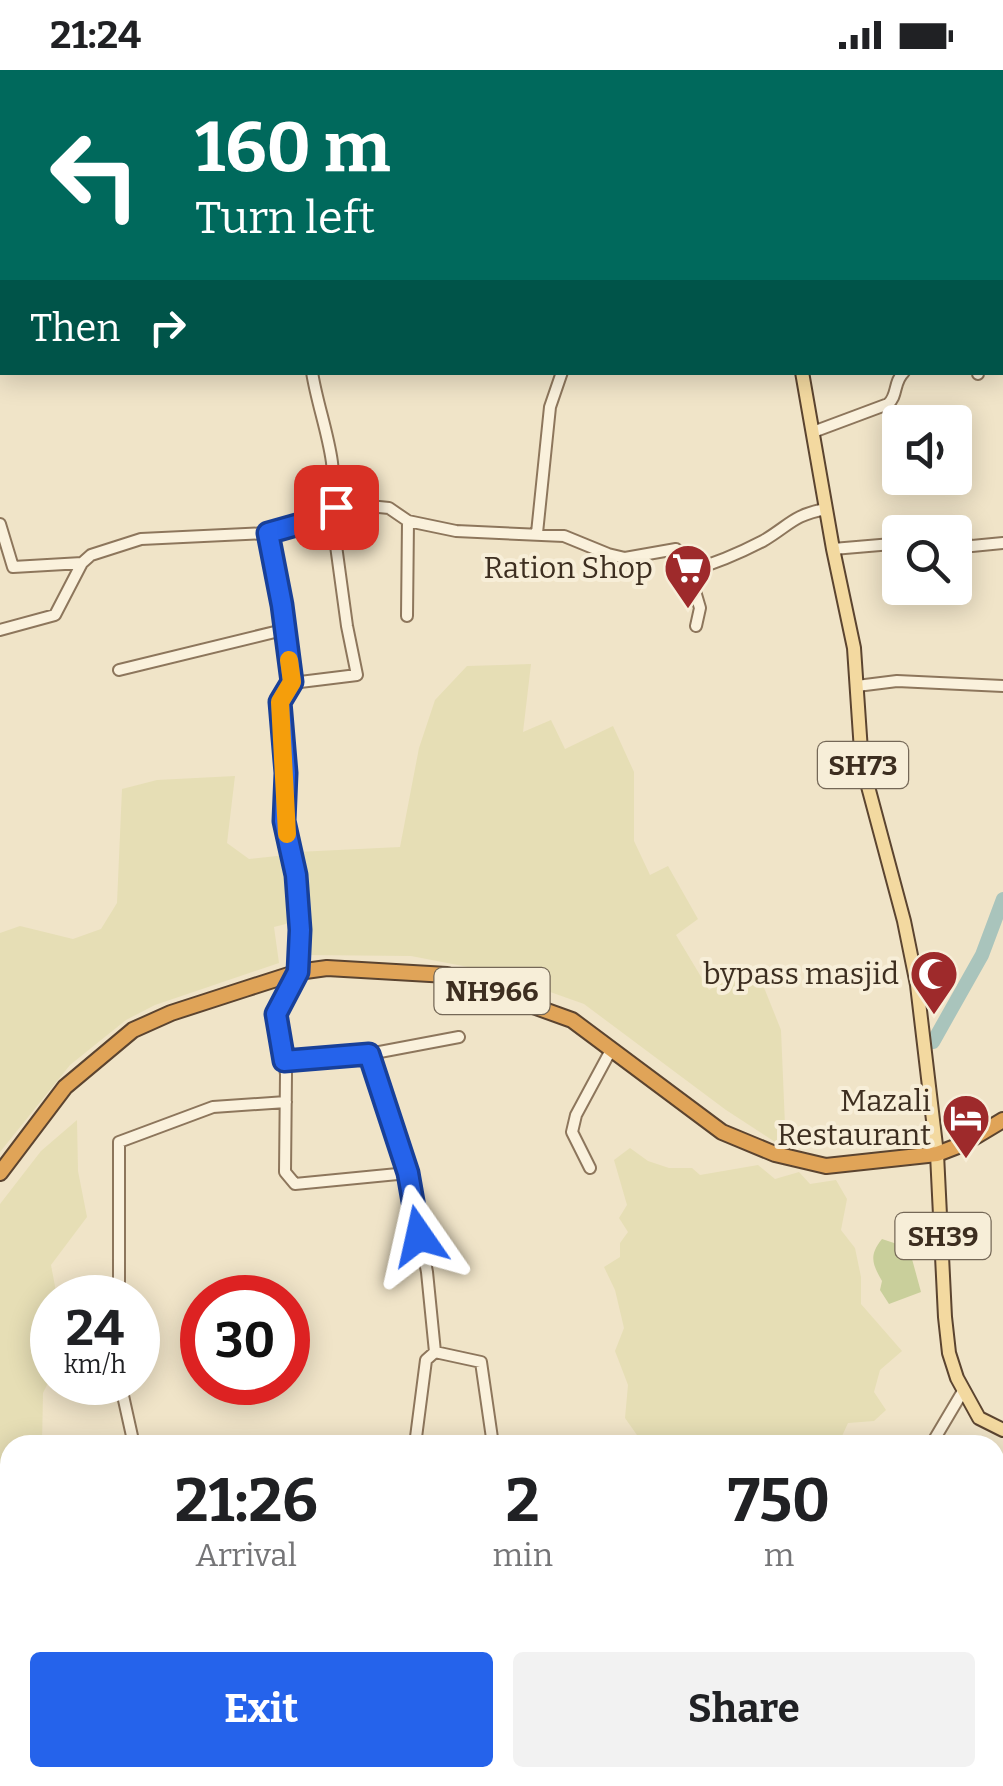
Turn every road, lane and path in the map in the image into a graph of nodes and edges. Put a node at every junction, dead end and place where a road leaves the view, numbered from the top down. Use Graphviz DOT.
graph roads {
  1 [pos="313,375"];
  2 [pos="561,375"];
  3 [pos="802,375"];
  4 [pos="900,375"];
  5 [pos="812,432"];
  6 [pos="826,508"];
  7 [pos="331,509"];
  8 [pos="408,521"];
  9 [pos="0,524"];
  10 [pos="268,533"];
  11 [pos="537,533"];
  12 [pos="1003,543"];
  13 [pos="882,545"];
  14 [pos="972,546"];
  15 [pos="833,549"];
  16 [pos="82,563"];
  17 [pos="689,571"];
  18 [pos="406,616"];
  19 [pos="696,626"];
  20 [pos="0,630"];
  21 [pos="284,630"];
  22 [pos="120,670"];
  23 [pos="292,682"];
  24 [pos="857,686"];
  25 [pos="1003,686"];
  26 [pos="298,972"];
  27 [pos="459,1037"];
  28 [pos="611,1050"];
  29 [pos="369,1054"];
  30 [pos="284,1061"];
  31 [pos="286,1102"];
  32 [pos="1003,1120"];
  33 [pos="937,1154"];
  34 [pos="590,1168"];
  35 [pos="0,1172"];
  36 [pos="408,1173"];
  37 [pos="120,1275"];
  38 [pos="435,1352"];
  39 [pos="964,1391"];
  40 [pos="125,1405"];
  41 [pos="1003,1430"];
  42 [pos="132,1435"];
  43 [pos="416,1435"];
  44 [pos="492,1435"];
  45 [pos="937,1435"];
  1 -- 7 [label="street"];
  2 -- 11 [label="street"];
  3 -- 5 [label="main road, SH73"];
  4 -- 5 [label="street"];
  5 -- 6 [label="main road, SH73"];
  6 -- 15 [label="main road, SH73"];
  6 -- 17 [label="street"];
  7 -- 8 [label="street"];
  7 -- 10 [label="street"];
  7 -- 23 [label="street"];
  8 -- 11 [label="street"];
  8 -- 18 [label="street"];
  9 -- 16 [label="street"];
  10 -- 16 [label="street"];
  10 -- 21 [label="street"];
  11 -- 17 [label="street"];
  12 -- 14 [label="street"];
  13 -- 15 [label="street"];
  15 -- 24 [label="main road, SH73"];
  16 -- 20 [label="street"];
  17 -- 19 [label="street"];
  21 -- 22 [label="street"];
  21 -- 23 [label="street"];
  23 -- 26 [label="street"];
  24 -- 25 [label="street"];
  24 -- 33 [label="main road, SH73"];
  26 -- 28 [label="highway, NH966"];
  26 -- 30 [label="street"];
  26 -- 35 [label="highway, NH966"];
  27 -- 29 [label="street"];
  28 -- 33 [label="highway, NH966"];
  28 -- 34 [label="street"];
  29 -- 30 [label="street"];
  29 -- 36 [label="street"];
  30 -- 31 [label="street"];
  31 -- 36 [label="street"];
  31 -- 37 [label="street"];
  32 -- 33 [label="highway, NH966"];
  33 -- 39 [label="main road, SH39"];
  36 -- 38 [label="street"];
  38 -- 43 [label="street"];
  38 -- 44 [label="street"];
  39 -- 41 [label="main road, SH39"];
  39 -- 45 [label="street"];
  40 -- 42 [label="street"];
}
